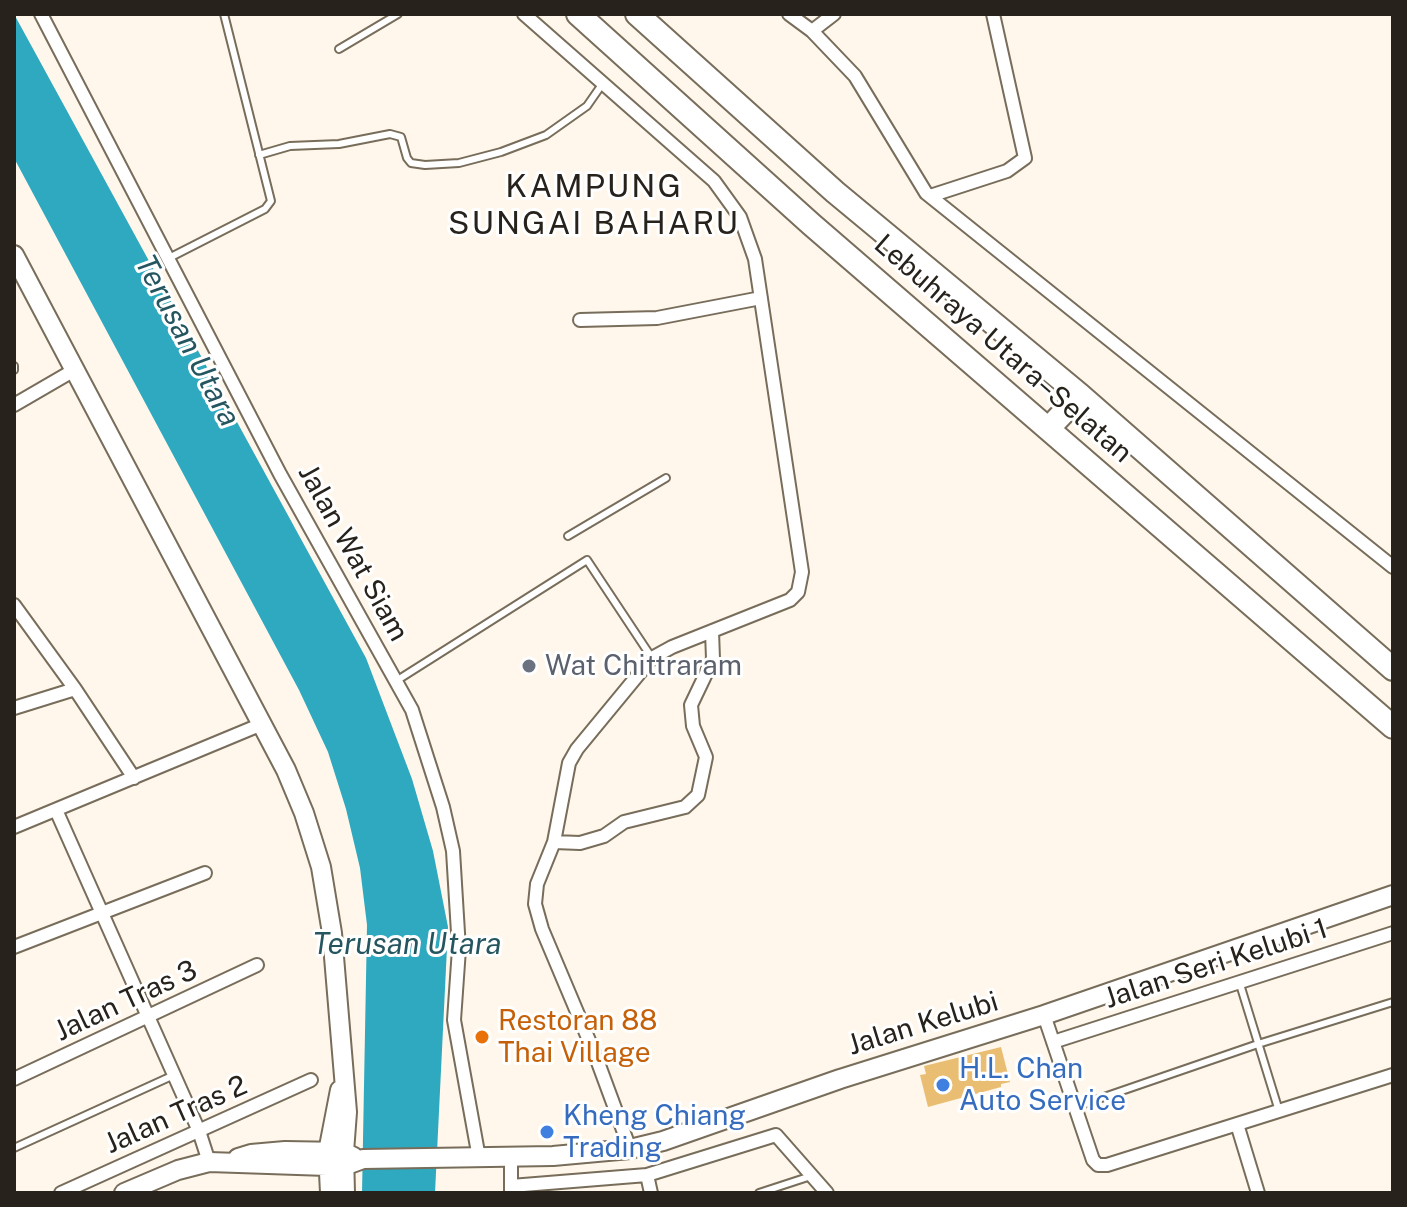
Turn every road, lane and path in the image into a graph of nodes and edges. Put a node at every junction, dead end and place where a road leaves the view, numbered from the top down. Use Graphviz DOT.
graph roads {
  1 [pos="41,14"];
  2 [pos="224,14"];
  3 [pos="398,14"];
  4 [pos="524,14"];
  5 [pos="578,14"];
  6 [pos="637,14"];
  7 [pos="789,14"];
  8 [pos="834,14"];
  9 [pos="993,14"];
  10 [pos="812,31"];
  11 [pos="339,49"];
  12 [pos="603,83"];
  13 [pos="259,155"];
  14 [pos="930,196"];
  15 [pos="14,255"];
  16 [pos="169,258"];
  17 [pos="761,298"];
  18 [pos="580,320"];
  19 [pos="76,369"];
  20 [pos="1080,395"];
  21 [pos="14,405"];
  22 [pos="1049,428"];
  23 [pos="666,478"];
  24 [pos="568,536"];
  25 [pos="1393,567"];
  26 [pos="17,613"];
  27 [pos="712,631"];
  28 [pos="652,658"];
  29 [pos="1393,669"];
  30 [pos="396,681"];
  31 [pos="75,689"];
  32 [pos="14,708"];
  33 [pos="262,724"];
  34 [pos="1393,727"];
  35 [pos="134,778"];
  36 [pos="56,810"];
  37 [pos="14,827"];
  38 [pos="554,842"];
  39 [pos="205,873"];
  40 [pos="1393,895"];
  41 [pos="102,912"];
  42 [pos="1393,933"];
  43 [pos="14,947"];
  44 [pos="257,965"];
  45 [pos="1239,981"];
  46 [pos="1393,1002"];
  47 [pos="1044,1015"];
  48 [pos="149,1018"];
  49 [pos="1053,1042"];
  50 [pos="1258,1044"];
  51 [pos="174,1075"];
  52 [pos="1393,1075"];
  53 [pos="14,1079"];
  54 [pos="311,1080"];
  55 [pos="1075,1107"];
  56 [pos="1279,1111"];
  57 [pos="1237,1124"];
  58 [pos="199,1131"];
  59 [pos="663,1141"];
  60 [pos="14,1148"];
  61 [pos="630,1149"];
  62 [pos="511,1157"];
  63 [pos="470,1158"];
  64 [pos="344,1159"];
  65 [pos="218,1162"];
  66 [pos="672,1168"];
  67 [pos="647,1175"];
  68 [pos="811,1176"];
  69 [pos="511,1190"];
  70 [pos="61,1193"];
  71 [pos="124,1193"];
  72 [pos="330,1193"];
  73 [pos="345,1193"];
  74 [pos="651,1193"];
  75 [pos="759,1193"];
  76 [pos="827,1193"];
  77 [pos="1258,1193"];
  1 -- 16 [label="street, Jalan Wat Siam"];
  2 -- 13 [label="lane"];
  3 -- 11 [label="lane"];
  4 -- 12 [label="street"];
  5 -- 22 [label="highway, Lebuhraya Utara–Selatan"];
  6 -- 20 [label="highway, Lebuhraya Utara–Selatan"];
  7 -- 10 [label="street"];
  8 -- 10 [label="street"];
  9 -- 14 [label="street"];
  10 -- 14 [label="street"];
  12 -- 13 [label="lane"];
  12 -- 17 [label="street"];
  13 -- 16 [label="lane"];
  14 -- 25 [label="street"];
  15 -- 19 [label="main road"];
  16 -- 30 [label="street, Jalan Wat Siam"];
  17 -- 18 [label="street"];
  17 -- 27 [label="street"];
  19 -- 21 [label="street"];
  19 -- 33 [label="main road"];
  20 -- 22 [label="highway"];
  20 -- 29 [label="highway, Lebuhraya Utara–Selatan"];
  22 -- 34 [label="highway, Lebuhraya Utara–Selatan"];
  23 -- 24 [label="lane"];
  26 -- 31 [label="street"];
  27 -- 28 [label="street"];
  27 -- 38 [label="street"];
  28 -- 30 [label="lane"];
  28 -- 38 [label="street"];
  30 -- 63 [label="street, Jalan Wat Siam"];
  31 -- 32 [label="street"];
  31 -- 35 [label="street"];
  33 -- 35 [label="street"];
  33 -- 64 [label="main road"];
  35 -- 36 [label="street"];
  36 -- 37 [label="street"];
  36 -- 41 [label="street"];
  38 -- 61 [label="street"];
  39 -- 41 [label="street"];
  40 -- 47 [label="main road, Jalan Kelubi"];
  41 -- 43 [label="street"];
  41 -- 48 [label="street"];
  42 -- 45 [label="street, Jalan Seri Kelubi 1"];
  44 -- 48 [label="street, Jalan Tras 3"];
  45 -- 49 [label="street, Jalan Seri Kelubi 1"];
  45 -- 50 [label="lane"];
  46 -- 50 [label="lane"];
  47 -- 49 [label="street"];
  47 -- 59 [label="main road, Jalan Kelubi"];
  48 -- 51 [label="street"];
  48 -- 53 [label="street, Jalan Tras 3"];
  49 -- 55 [label="street"];
  50 -- 55 [label="lane"];
  50 -- 56 [label="lane"];
  51 -- 58 [label="street"];
  51 -- 60 [label="lane"];
  52 -- 56 [label="street"];
  54 -- 58 [label="street, Jalan Tras 2"];
  55 -- 57 [label="street"];
  56 -- 57 [label="street"];
  57 -- 77 [label="street"];
  58 -- 65 [label="street"];
  58 -- 70 [label="street, Jalan Tras 2"];
  59 -- 61 [label="main road, Jalan Kelubi"];
  59 -- 66 [label="street"];
  61 -- 62 [label="main road, Jalan Kelubi"];
  62 -- 63 [label="main road, Jalan Kelubi"];
  62 -- 69 [label="street"];
  63 -- 64 [label="main road, Jalan Kelubi"];
  64 -- 65 [label="main road, Jalan Kelubi"];
  64 -- 72 [label="main road"];
  64 -- 73 [label="main road"];
  65 -- 71 [label="main road"];
  66 -- 67 [label="street"];
  66 -- 68 [label="street"];
  67 -- 69 [label="street"];
  67 -- 74 [label="street"];
  68 -- 75 [label="lane"];
  68 -- 76 [label="street"];
}
